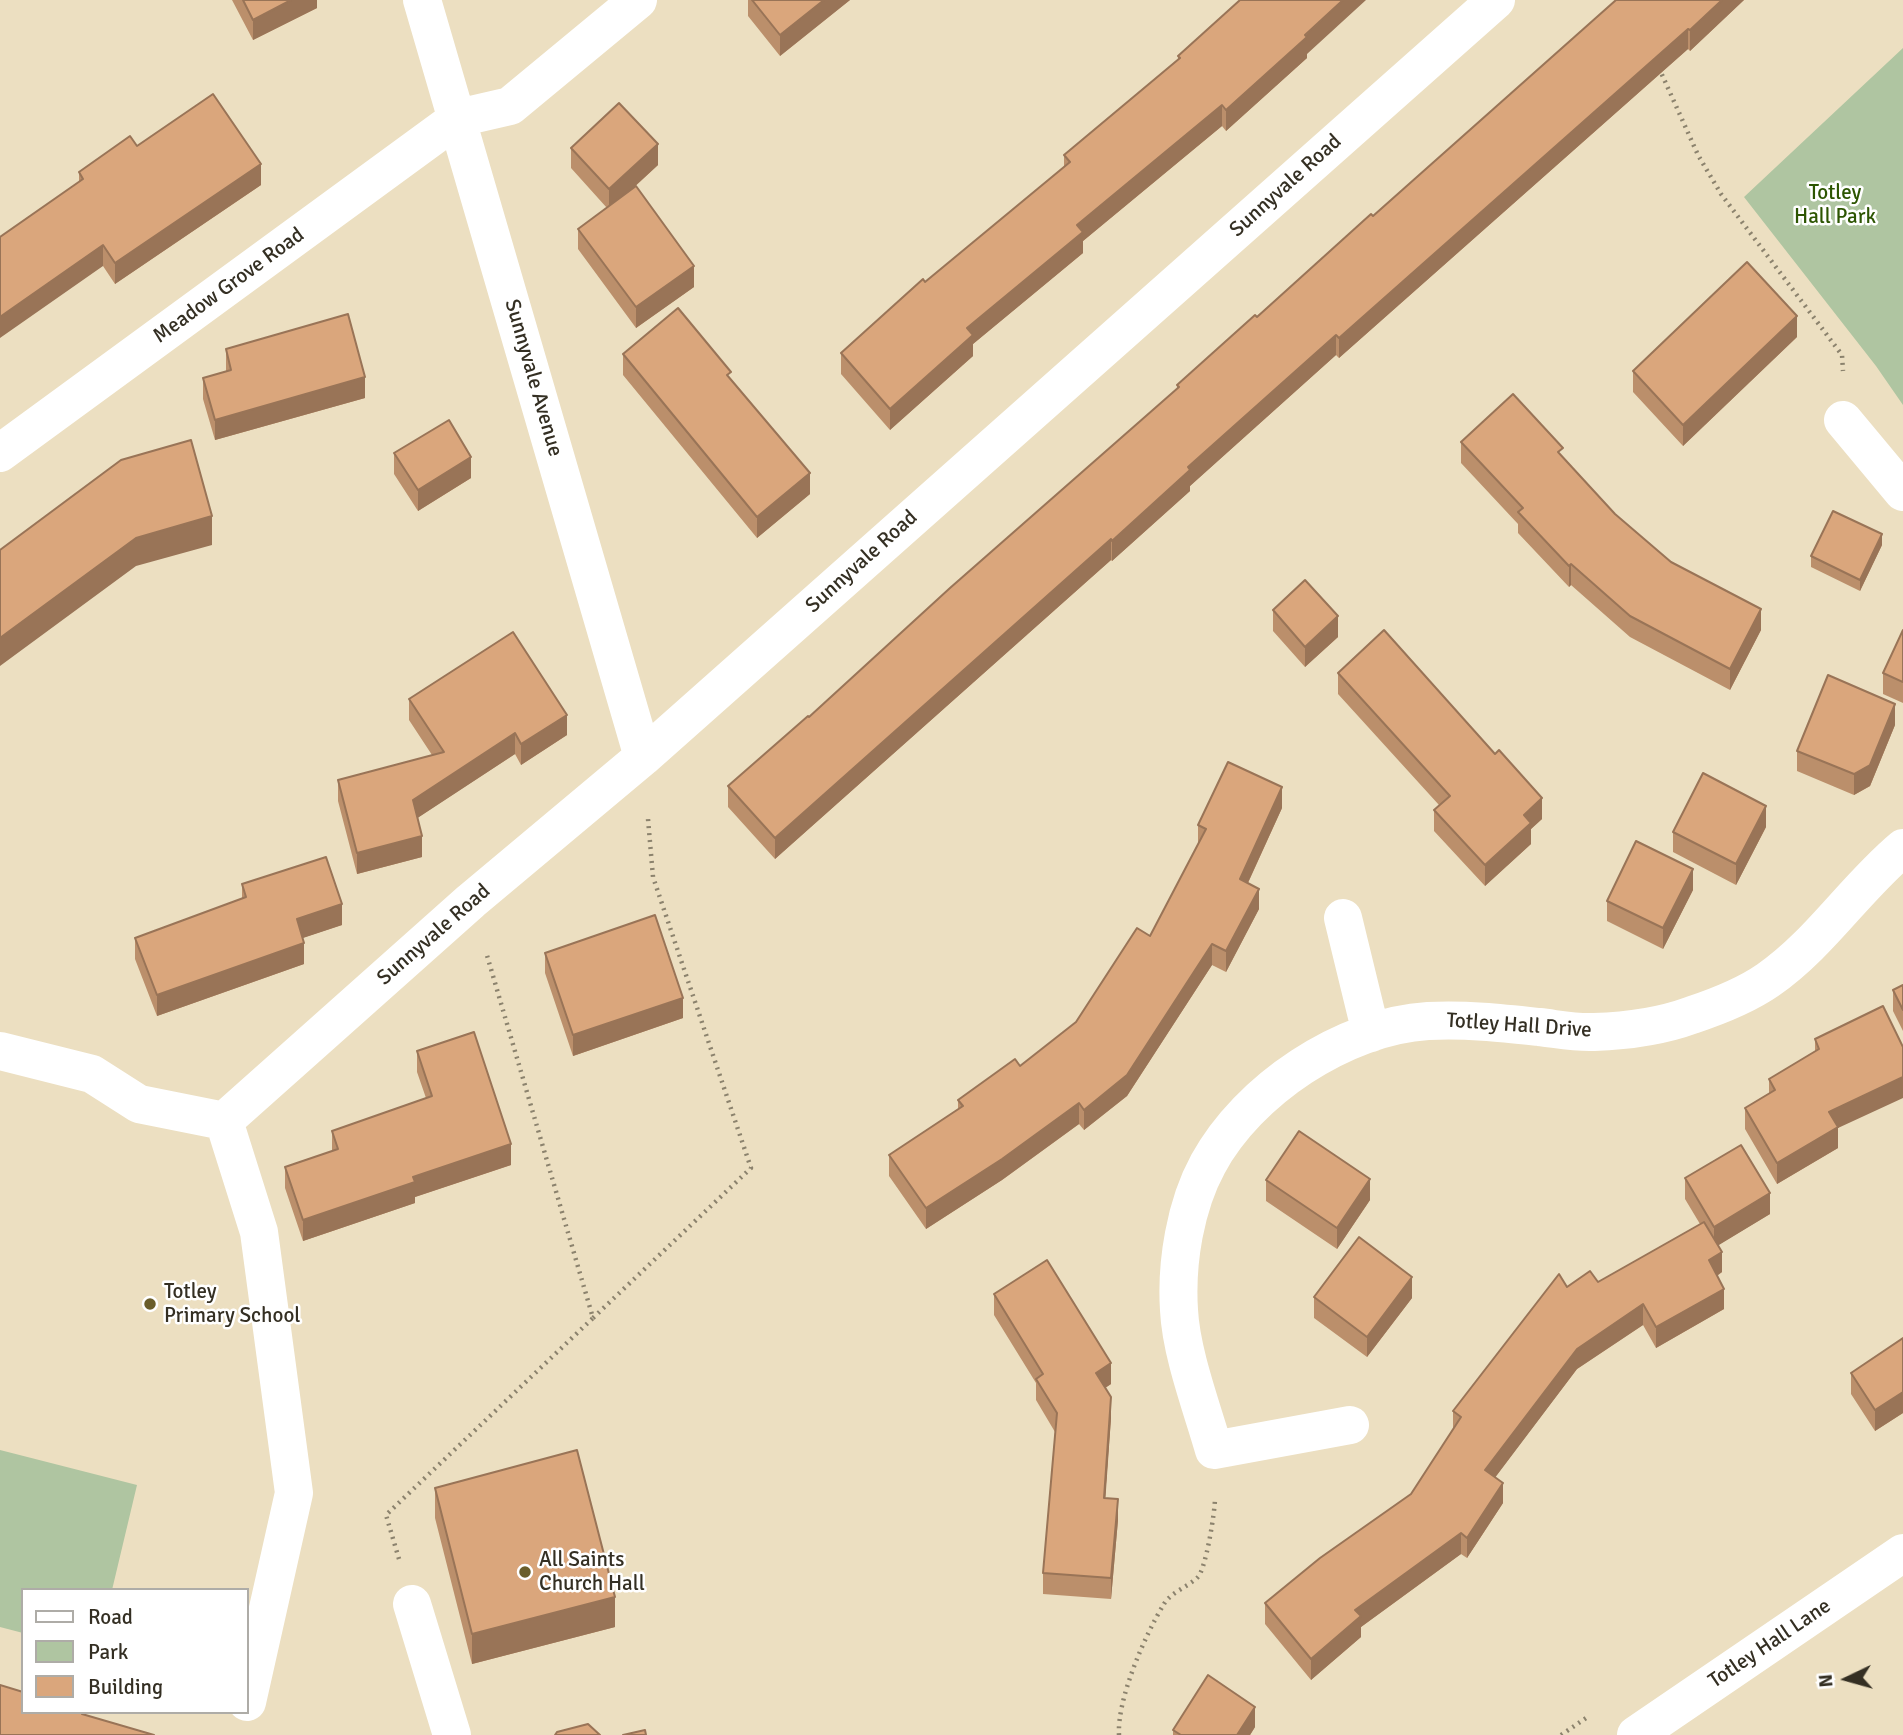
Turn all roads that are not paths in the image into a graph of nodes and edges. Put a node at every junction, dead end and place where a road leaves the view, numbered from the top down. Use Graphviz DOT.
graph roads {
  1 [pos="422,0"];
  2 [pos="638,0"];
  3 [pos="1496,0"];
  4 [pos="458,118"];
  5 [pos="1843,420"];
  6 [pos="0,453"];
  7 [pos="1903,492"];
  8 [pos="643,757"];
  9 [pos="1903,848"];
  10 [pos="1343,918"];
  11 [pos="1371,1033"];
  12 [pos="0,1051"];
  13 [pos="224,1121"];
  14 [pos="1350,1425"];
  15 [pos="1903,1553"];
  16 [pos="412,1604"];
  17 [pos="248,1698"];
  18 [pos="244,1714"];
  19 [pos="239,1735"];
  20 [pos="452,1735"];
  21 [pos="1636,1735"];
  1 -- 4 [label="street, Sunnyvale Avenue"];
  2 -- 4 [label="street"];
  3 -- 8 [label="street, Sunnyvale Road"];
  4 -- 6 [label="street, Meadow Grove Road"];
  4 -- 8 [label="street, Sunnyvale Avenue"];
  5 -- 7 [label="street"];
  8 -- 13 [label="street, Sunnyvale Road"];
  9 -- 11 [label="street, Totley Hall Drive"];
  10 -- 11 [label="street"];
  11 -- 14 [label="street, Totley Hall Drive"];
  12 -- 13 [label="street"];
  13 -- 17 [label="street"];
  15 -- 21 [label="street, Totley Hall Lane"];
  16 -- 20 [label="street"];
  18 -- 19 [label="street"];
}
